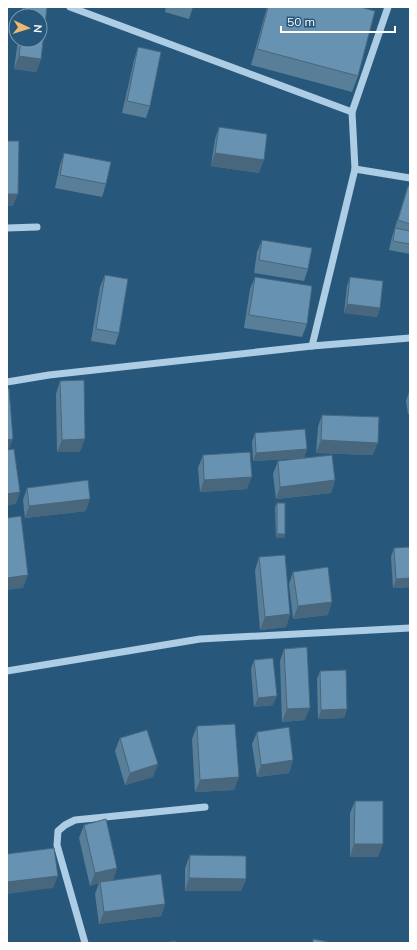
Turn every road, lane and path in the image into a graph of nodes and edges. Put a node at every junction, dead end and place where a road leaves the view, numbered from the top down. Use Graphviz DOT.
graph roads {
  1 [pos="70,7"];
  2 [pos="388,7"];
  3 [pos="352,112"];
  4 [pos="355,169"];
  5 [pos="410,178"];
  6 [pos="37,227"];
  7 [pos="7,228"];
  8 [pos="410,338"];
  9 [pos="312,346"];
  10 [pos="7,382"];
  11 [pos="410,628"];
  12 [pos="7,671"];
  13 [pos="204,807"];
  14 [pos="85,943"];
  1 -- 3 [label="street"];
  2 -- 3 [label="street"];
  3 -- 4 [label="street"];
  4 -- 5 [label="street"];
  4 -- 9 [label="street"];
  6 -- 7 [label="street"];
  8 -- 9 [label="street"];
  9 -- 10 [label="street"];
  11 -- 12 [label="street"];
  13 -- 14 [label="street"];
}
